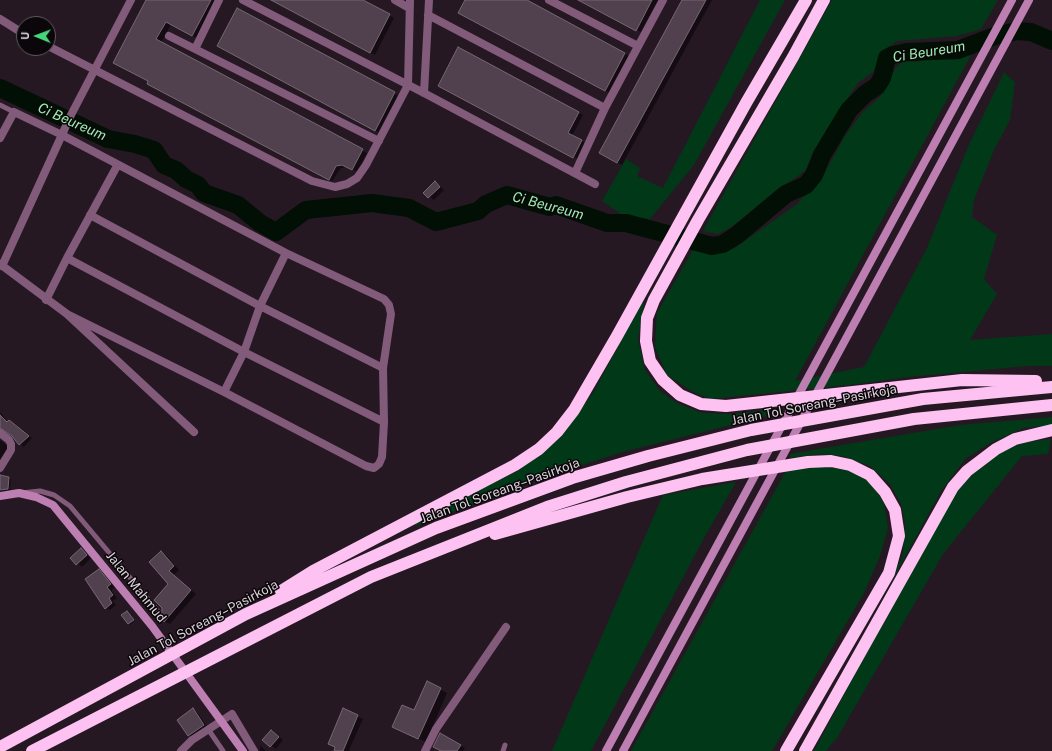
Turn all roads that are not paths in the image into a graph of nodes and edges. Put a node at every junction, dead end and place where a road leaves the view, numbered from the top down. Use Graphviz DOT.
graph roads {
  1 [pos="131,0"];
  2 [pos="219,0"];
  3 [pos="243,0"];
  4 [pos="395,0"];
  5 [pos="429,0"];
  6 [pos="549,0"];
  7 [pos="663,0"];
  8 [pos="806,0"];
  9 [pos="824,0"];
  10 [pos="1012,0"];
  11 [pos="1029,0"];
  12 [pos="409,4"];
  13 [pos="428,15"];
  14 [pos="0,19"];
  15 [pos="16,29"];
  16 [pos="169,36"];
  17 [pos="638,46"];
  18 [pos="195,49"];
  19 [pos="56,50"];
  20 [pos="96,69"];
  21 [pos="408,85"];
  22 [pos="424,93"];
  23 [pos="0,105"];
  24 [pos="605,108"];
  25 [pos="14,112"];
  26 [pos="64,131"];
  27 [pos="0,138"];
  28 [pos="379,141"];
  29 [pos="117,166"];
  30 [pos="575,173"];
  31 [pos="595,184"];
  32 [pos="90,215"];
  33 [pos="286,253"];
  34 [pos="67,258"];
  35 [pos="1,265"];
  36 [pos="46,300"];
  37 [pos="260,306"];
  38 [pos="67,314"];
  39 [pos="244,352"];
  40 [pos="383,368"];
  41 [pos="1052,381"];
  42 [pos="1052,386"];
  43 [pos="224,392"];
  44 [pos="1052,405"];
  45 [pos="384,422"];
  46 [pos="1052,430"];
  47 [pos="194,432"];
  48 [pos="0,433"];
  49 [pos="0,468"];
  50 [pos="19,493"];
  51 [pos="0,496"];
  52 [pos="424,554"];
  53 [pos="158,611"];
  54 [pos="246,614"];
  55 [pos="506,627"];
  56 [pos="208,729"];
  57 [pos="505,745"];
  58 [pos="0,746"];
  59 [pos="32,751"];
  60 [pos="181,751"];
  61 [pos="223,751"];
  62 [pos="243,751"];
  63 [pos="254,751"];
  64 [pos="425,751"];
  65 [pos="503,751"];
  66 [pos="606,751"];
  67 [pos="623,751"];
  68 [pos="786,751"];
  69 [pos="805,751"];
  1 -- 20 [label="street"];
  2 -- 18 [label="street"];
  3 -- 21 [label="street"];
  4 -- 12 [label="street"];
  5 -- 13 [label="street"];
  6 -- 17 [label="street"];
  7 -- 17 [label="street"];
  8 -- 54 [label="highway"];
  9 -- 41 [label="highway"];
  10 -- 66 [label="main road"];
  11 -- 67 [label="main road"];
  12 -- 21 [label="street"];
  13 -- 22 [label="street"];
  13 -- 24 [label="street"];
  14 -- 15 [label="street"];
  16 -- 18 [label="street"];
  17 -- 24 [label="street"];
  18 -- 28 [label="street"];
  19 -- 20 [label="street"];
  20 -- 26 [label="street"];
  20 -- 28 [label="street"];
  21 -- 22 [label="street"];
  21 -- 28 [label="street"];
  22 -- 30 [label="street"];
  23 -- 25 [label="lane"];
  24 -- 30 [label="street"];
  25 -- 26 [label="street"];
  25 -- 27 [label="street"];
  26 -- 29 [label="street"];
  26 -- 35 [label="street"];
  29 -- 32 [label="street"];
  29 -- 33 [label="street"];
  30 -- 31 [label="street"];
  32 -- 34 [label="street"];
  32 -- 37 [label="street"];
  33 -- 37 [label="street"];
  33 -- 40 [label="street"];
  34 -- 36 [label="street"];
  34 -- 39 [label="street"];
  35 -- 36 [label="street"];
  36 -- 38 [label="street"];
  37 -- 39 [label="street"];
  37 -- 40 [label="street"];
  38 -- 43 [label="street"];
  38 -- 47 [label="street"];
  39 -- 43 [label="street"];
  39 -- 45 [label="street"];
  40 -- 45 [label="street"];
  42 -- 54 [label="highway, Jalan Tol Soreang–Pasirkoja"];
  43 -- 45 [label="street"];
  44 -- 52 [label="highway"];
  46 -- 69 [label="highway"];
  48 -- 49 [label="street"];
  50 -- 51 [label="main road, Jalan Mahmud"];
  50 -- 53 [label="lane"];
  50 -- 62 [label="main road, Jalan Mahmud"];
  52 -- 59 [label="highway"];
  52 -- 68 [label="highway"];
  54 -- 58 [label="highway, Jalan Tol Soreang–Pasirkoja"];
  55 -- 64 [label="street"];
  56 -- 60 [label="street"];
  56 -- 61 [label="lane"];
  56 -- 63 [label="street"];
  57 -- 65 [label="lane"];
}
